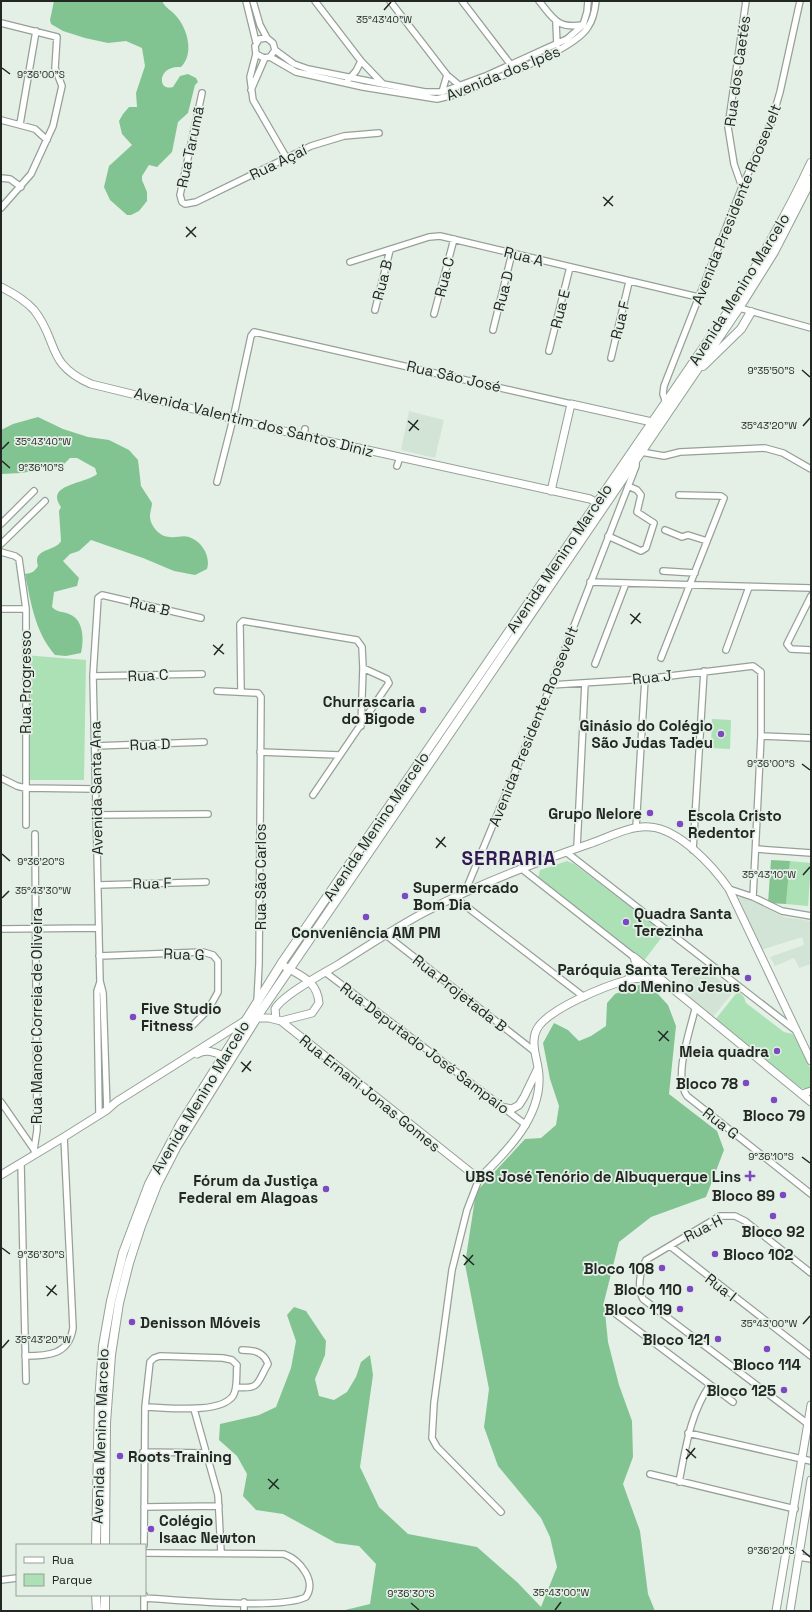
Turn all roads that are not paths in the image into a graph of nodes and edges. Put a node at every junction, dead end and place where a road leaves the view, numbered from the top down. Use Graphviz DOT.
graph roads {
  1 [pos="246,1"];
  2 [pos="254,1"];
  3 [pos="315,1"];
  4 [pos="390,1"];
  5 [pos="462,1"];
  6 [pos="539,1"];
  7 [pos="588,1"];
  8 [pos="596,1"];
  9 [pos="746,1"];
  10 [pos="800,1"];
  11 [pos="556,22"];
  12 [pos="1,23"];
  13 [pos="583,25"];
  14 [pos="36,31"];
  15 [pos="267,38"];
  16 [pos="256,42"];
  17 [pos="557,45"];
  18 [pos="275,50"];
  19 [pos="256,54"];
  20 [pos="267,58"];
  21 [pos="360,61"];
  22 [pos="511,64"];
  23 [pos="447,75"];
  24 [pos="347,81"];
  25 [pos="383,84"];
  26 [pos="459,85"];
  27 [pos="251,90"];
  28 [pos="387,92"];
  29 [pos="442,92"];
  30 [pos="202,93"];
  31 [pos="1,120"];
  32 [pos="20,124"];
  33 [pos="379,133"];
  34 [pos="47,140"];
  35 [pos="286,157"];
  36 [pos="811,164"];
  37 [pos="1,178"];
  38 [pos="810,185"];
  39 [pos="742,186"];
  40 [pos="21,187"];
  41 [pos="182,202"];
  42 [pos="1,208"];
  43 [pos="454,239"];
  44 [pos="390,250"];
  45 [pos="512,253"];
  46 [pos="350,262"];
  47 [pos="570,267"];
  48 [pos="630,282"];
  49 [pos="1,287"];
  50 [pos="698,297"];
  51 [pos="736,307"];
  52 [pos="375,310"];
  53 [pos="751,312"];
  54 [pos="434,314"];
  55 [pos="811,328"];
  56 [pos="493,330"];
  57 [pos="549,351"];
  58 [pos="611,358"];
  59 [pos="692,376"];
  60 [pos="571,404"];
  61 [pos="666,404"];
  62 [pos="233,419"];
  63 [pos="652,422"];
  64 [pos="638,456"];
  65 [pos="400,457"];
  66 [pos="397,466"];
  67 [pos="811,469"];
  68 [pos="217,482"];
  69 [pos="628,486"];
  70 [pos="34,491"];
  71 [pos="551,491"];
  72 [pos="679,495"];
  73 [pos="45,501"];
  74 [pos="596,502"];
  75 [pos="605,507"];
  76 [pos="1,524"];
  77 [pos="665,530"];
  78 [pos="608,536"];
  79 [pos="707,541"];
  80 [pos="1,544"];
  81 [pos="1,552"];
  82 [pos="662,571"];
  83 [pos="695,573"];
  84 [pos="590,582"];
  85 [pos="626,583"];
  86 [pos="690,585"];
  87 [pos="750,587"];
  88 [pos="811,588"];
  89 [pos="100,596"];
  90 [pos="811,596"];
  91 [pos="1,609"];
  92 [pos="26,609"];
  93 [pos="201,618"];
  94 [pos="726,650"];
  95 [pos="811,650"];
  96 [pos="661,658"];
  97 [pos="595,664"];
  98 [pos="363,668"];
  99 [pos="704,671"];
  100 [pos="202,674"];
  101 [pos="93,676"];
  102 [pos="645,679"];
  103 [pos="585,683"];
  104 [pos="551,685"];
  105 [pos="217,691"];
  106 [pos="241,691"];
  107 [pos="361,726"];
  108 [pos="761,736"];
  109 [pos="811,738"];
  110 [pos="204,742"];
  111 [pos="95,746"];
  112 [pos="260,752"];
  113 [pos="339,755"];
  114 [pos="1,778"];
  115 [pos="25,788"];
  116 [pos="94,789"];
  117 [pos="313,795"];
  118 [pos="208,814"];
  119 [pos="96,815"];
  120 [pos="26,826"];
  121 [pos="636,828"];
  122 [pos="35,834"];
  123 [pos="577,848"];
  124 [pos="756,849"];
  125 [pos="693,850"];
  126 [pos="566,852"];
  127 [pos="811,853"];
  128 [pos="522,869"];
  129 [pos="206,882"];
  130 [pos="99,884"];
  131 [pos="729,889"];
  132 [pos="466,892"];
  133 [pos="454,897"];
  134 [pos="753,897"];
  135 [pos="811,916"];
  136 [pos="99,928"];
  137 [pos="1,929"];
  138 [pos="36,929"];
  139 [pos="386,935"];
  140 [pos="99,956"];
  141 [pos="634,957"];
  142 [pos="281,964"];
  143 [pos="289,970"];
  144 [pos="325,972"];
  145 [pos="628,980"];
  146 [pos="661,980"];
  147 [pos="100,981"];
  148 [pos="310,981"];
  149 [pos="584,997"];
  150 [pos="257,1002"];
  151 [pos="695,1009"];
  152 [pos="257,1018"];
  153 [pos="246,1020"];
  154 [pos="278,1020"];
  155 [pos="193,1025"];
  156 [pos="794,1028"];
  157 [pos="808,1047"];
  158 [pos="534,1051"];
  159 [pos="227,1057"];
  160 [pos="811,1061"];
  161 [pos="538,1068"];
  162 [pos="811,1091"];
  163 [pos="802,1094"];
  164 [pos="1,1102"];
  165 [pos="811,1102"];
  166 [pos="501,1107"];
  167 [pos="107,1110"];
  168 [pos="99,1115"];
  169 [pos="526,1125"];
  170 [pos="64,1137"];
  171 [pos="35,1152"];
  172 [pos="21,1165"];
  173 [pos="1,1175"];
  174 [pos="479,1179"];
  175 [pos="811,1194"];
  176 [pos="670,1246"];
  177 [pos="811,1272"];
  178 [pos="616,1314"];
  179 [pos="242,1350"];
  180 [pos="25,1356"];
  181 [pos="811,1356"];
  182 [pos="26,1381"];
  183 [pos="710,1385"];
  184 [pos="236,1387"];
  185 [pos="733,1402"];
  186 [pos="811,1405"];
  187 [pos="145,1407"];
  188 [pos="194,1409"];
  189 [pos="808,1424"];
  190 [pos="688,1433"];
  191 [pos="143,1452"];
  192 [pos="206,1453"];
  193 [pos="803,1459"];
  194 [pos="811,1461"];
  195 [pos="650,1474"];
  196 [pos="811,1480"];
  197 [pos="679,1482"];
  198 [pos="219,1506"];
  199 [pos="144,1507"];
  200 [pos="795,1509"];
  201 [pos="500,1512"];
  202 [pos="96,1544"];
  203 [pos="105,1544"];
  204 [pos="144,1544"];
  205 [pos="221,1552"];
  206 [pos="146,1553"];
  207 [pos="798,1557"];
  208 [pos="811,1559"];
  209 [pos="16,1578"];
  210 [pos="1,1580"];
  211 [pos="96,1596"];
  212 [pos="105,1596"];
  213 [pos="144,1597"];
  214 [pos="244,1602"];
  215 [pos="97,1611"];
  216 [pos="105,1611"];
  217 [pos="144,1611"];
  218 [pos="244,1611"];
  219 [pos="776,1611"];
  220 [pos="790,1611"];
  1 -- 16 [label="street"];
  2 -- 15 [label="street, Avenida dos Ipês"];
  3 -- 21 [label="street"];
  4 -- 23 [label="street"];
  5 -- 22 [label="street"];
  6 -- 11 [label="street"];
  7 -- 13 [label="street"];
  8 -- 28 [label="street, Avenida dos Ipês"];
  9 -- 39 [label="street, Rua dos Caetés"];
  10 -- 39 [label="street, Avenida Presidente Roosevelt"];
  11 -- 13 [label="street"];
  11 -- 17 [label="street"];
  12 -- 14 [label="street"];
  13 -- 17 [label="street, Avenida dos Ipês"];
  14 -- 32 [label="street"];
  14 -- 34 [label="street"];
  15 -- 16 [label="street"];
  15 -- 18 [label="street, Avenida dos Ipês"];
  16 -- 19 [label="street"];
  17 -- 22 [label="street, Avenida dos Ipês"];
  18 -- 20 [label="street"];
  18 -- 24 [label="street, Avenida dos Ipês"];
  19 -- 20 [label="street, Avenida dos Ipês"];
  19 -- 27 [label="street"];
  20 -- 24 [label="street, Avenida dos Ipês"];
  20 -- 27 [label="street"];
  21 -- 24 [label="street"];
  21 -- 25 [label="street"];
  22 -- 26 [label="street, Avenida dos Ipês"];
  23 -- 26 [label="street"];
  23 -- 29 [label="street"];
  24 -- 25 [label="street, Avenida dos Ipês"];
  24 -- 28 [label="street, Avenida dos Ipês"];
  25 -- 28 [label="street"];
  25 -- 29 [label="street, Avenida dos Ipês"];
  26 -- 29 [label="street, Avenida dos Ipês"];
  27 -- 35 [label="street"];
  30 -- 41 [label="street, Rua Tarumã"];
  31 -- 32 [label="street"];
  32 -- 34 [label="street"];
  33 -- 35 [label="street, Rua Açaí"];
  34 -- 40 [label="street"];
  35 -- 41 [label="street, Rua Açaí"];
  36 -- 51 [label="main road, Avenida Menino Marcelo"];
  37 -- 40 [label="street"];
  38 -- 51 [label="main road, Avenida Menino Marcelo"];
  39 -- 50 [label="street, Avenida Presidente Roosevelt"];
  40 -- 42 [label="street"];
  43 -- 44 [label="street, Rua A"];
  43 -- 45 [label="street, Rua A"];
  43 -- 54 [label="street, Rua C"];
  44 -- 46 [label="street, Rua A"];
  44 -- 52 [label="street, Rua B"];
  45 -- 47 [label="street, Rua A"];
  45 -- 56 [label="street, Rua D"];
  47 -- 48 [label="street, Rua A"];
  47 -- 57 [label="street, Rua E"];
  48 -- 50 [label="street, Rua A"];
  48 -- 58 [label="street, Rua F"];
  49 -- 62 [label="street, Avenida Valentim dos Santos Diniz"];
  50 -- 61 [label="street, Avenida Presidente Roosevelt"];
  51 -- 53 [label="street"];
  51 -- 59 [label="main road, Avenida Menino Marcelo"];
  51 -- 61 [label="main road, Avenida Menino Marcelo"];
  53 -- 55 [label="street"];
  53 -- 59 [label="main road"];
  59 -- 64 [label="main road, Avenida Menino Marcelo"];
  60 -- 62 [label="street, Rua São José"];
  60 -- 63 [label="street, Rua São José"];
  60 -- 71 [label="street"];
  61 -- 63 [label="main road, Avenida Menino Marcelo"];
  62 -- 65 [label="street, Avenida Valentim dos Santos Diniz"];
  62 -- 68 [label="street"];
  63 -- 74 [label="main road, Avenida Menino Marcelo"];
  64 -- 67 [label="street"];
  64 -- 69 [label="street, Avenida Presidente Roosevelt"];
  64 -- 75 [label="main road, Avenida Menino Marcelo"];
  65 -- 66 [label="street"];
  65 -- 71 [label="street, Avenida Valentim dos Santos Diniz"];
  69 -- 78 [label="street, Avenida Presidente Roosevelt"];
  69 -- 78 [label="street"];
  70 -- 76 [label="street"];
  71 -- 74 [label="street, Avenida Valentim dos Santos Diniz"];
  72 -- 79 [label="street"];
  73 -- 80 [label="street"];
  74 -- 75 [label="street, Avenida Valentim dos Santos Diniz"];
  74 -- 142 [label="main road, Avenida Menino Marcelo"];
  75 -- 143 [label="main road, Avenida Menino Marcelo"];
  77 -- 79 [label="street"];
  78 -- 84 [label="street, Avenida Presidente Roosevelt"];
  79 -- 83 [label="street"];
  81 -- 92 [label="street, Rua Progresso"];
  82 -- 83 [label="street"];
  83 -- 86 [label="street"];
  84 -- 85 [label="street"];
  84 -- 104 [label="street, Avenida Presidente Roosevelt"];
  85 -- 86 [label="street"];
  85 -- 97 [label="street"];
  86 -- 87 [label="street"];
  86 -- 96 [label="street"];
  87 -- 88 [label="street"];
  87 -- 94 [label="street"];
  89 -- 93 [label="street, Rua B"];
  89 -- 101 [label="street, Avenida Santa Ana"];
  90 -- 95 [label="street"];
  91 -- 92 [label="street"];
  92 -- 115 [label="street, Rua Progresso"];
  98 -- 106 [label="street"];
  98 -- 107 [label="street"];
  98 -- 107 [label="street"];
  99 -- 102 [label="street, Rua J"];
  99 -- 108 [label="street, Rua J"];
  99 -- 125 [label="street"];
  100 -- 101 [label="street, Rua C"];
  101 -- 111 [label="street, Avenida Santa Ana"];
  102 -- 103 [label="street, Rua J"];
  102 -- 121 [label="street"];
  103 -- 104 [label="street, Rua J"];
  103 -- 123 [label="street"];
  104 -- 132 [label="street, Avenida Presidente Roosevelt"];
  105 -- 106 [label="street"];
  106 -- 112 [label="street, Rua São Carlos"];
  107 -- 113 [label="street"];
  108 -- 109 [label="street"];
  108 -- 124 [label="street"];
  110 -- 111 [label="street, Rua D"];
  111 -- 116 [label="street, Avenida Santa Ana"];
  112 -- 113 [label="street"];
  112 -- 150 [label="street, Rua São Carlos"];
  113 -- 117 [label="street"];
  114 -- 115 [label="street"];
  115 -- 116 [label="street"];
  115 -- 120 [label="street, Rua Progresso"];
  116 -- 119 [label="street, Avenida Santa Ana"];
  118 -- 119 [label="street"];
  119 -- 130 [label="street, Avenida Santa Ana"];
  121 -- 123 [label="street"];
  121 -- 125 [label="street"];
  122 -- 138 [label="street, Rua Manoel Correia de Oliveira"];
  123 -- 126 [label="street"];
  124 -- 127 [label="street"];
  124 -- 134 [label="street"];
  125 -- 131 [label="street"];
  126 -- 128 [label="street"];
  126 -- 156 [label="street"];
  128 -- 132 [label="street"];
  128 -- 141 [label="street"];
  129 -- 130 [label="street, Rua F"];
  130 -- 136 [label="street, Avenida Santa Ana"];
  131 -- 134 [label="street"];
  131 -- 156 [label="street"];
  132 -- 133 [label="street"];
  133 -- 139 [label="street"];
  133 -- 149 [label="street"];
  134 -- 135 [label="street"];
  136 -- 138 [label="street"];
  136 -- 140 [label="street, Avenida Santa Ana"];
  137 -- 138 [label="street"];
  138 -- 171 [label="street, Rua Manoel Correia de Oliveira"];
  139 -- 144 [label="street"];
  139 -- 158 [label="street, Rua Projetada B"];
  140 -- 147 [label="street, Avenida Santa Ana"];
  140 -- 155 [label="street, Rua G"];
  141 -- 145 [label="street"];
  141 -- 146 [label="street"];
  142 -- 143 [label="street"];
  142 -- 150 [label="main road, Avenida Menino Marcelo"];
  143 -- 148 [label="street"];
  143 -- 152 [label="main road, Avenida Menino Marcelo"];
  144 -- 148 [label="street"];
  144 -- 166 [label="street, Rua Deputado José Sampaio"];
  145 -- 146 [label="street"];
  145 -- 149 [label="street"];
  146 -- 151 [label="street"];
  147 -- 167 [label="street, Avenida Santa Ana"];
  147 -- 168 [label="street, Avenida Santa Ana"];
  148 -- 154 [label="street"];
  148 -- 154 [label="street"];
  149 -- 158 [label="street"];
  150 -- 153 [label="main road, Avenida Menino Marcelo"];
  151 -- 163 [label="street"];
  151 -- 175 [label="street, Rua G"];
  152 -- 154 [label="street"];
  152 -- 159 [label="main road, Avenida Menino Marcelo"];
  153 -- 159 [label="main road, Avenida Menino Marcelo"];
  153 -- 167 [label="street"];
  154 -- 174 [label="street, Rua Ernani Jonas Gomes"];
  156 -- 157 [label="street"];
  157 -- 160 [label="street"];
  158 -- 161 [label="street"];
  159 -- 167 [label="street"];
  159 -- 202 [label="main road, Avenida Menino Marcelo"];
  159 -- 203 [label="main road, Avenida Menino Marcelo"];
  161 -- 166 [label="street"];
  161 -- 169 [label="street"];
  162 -- 163 [label="street"];
  163 -- 165 [label="street"];
  164 -- 171 [label="street"];
  166 -- 169 [label="street, Rua Deputado José Sampaio"];
  167 -- 168 [label="street"];
  168 -- 170 [label="street"];
  169 -- 174 [label="street"];
  170 -- 171 [label="street"];
  170 -- 180 [label="street"];
  171 -- 172 [label="street"];
  172 -- 173 [label="street"];
  172 -- 180 [label="street"];
  174 -- 201 [label="street"];
  176 -- 177 [label="street, Rua H"];
  176 -- 181 [label="street, Rua I"];
  176 -- 189 [label="street, Rua H"];
  178 -- 183 [label="street"];
  179 -- 184 [label="street"];
  180 -- 182 [label="street"];
  183 -- 185 [label="street"];
  183 -- 190 [label="street"];
  184 -- 187 [label="street"];
  184 -- 188 [label="street"];
  186 -- 189 [label="street"];
  187 -- 188 [label="street"];
  187 -- 191 [label="street"];
  188 -- 192 [label="street"];
  189 -- 193 [label="street"];
  190 -- 193 [label="street"];
  190 -- 197 [label="street"];
  191 -- 192 [label="street"];
  191 -- 199 [label="street"];
  192 -- 198 [label="street"];
  193 -- 194 [label="street"];
  193 -- 200 [label="street"];
  195 -- 197 [label="street"];
  196 -- 207 [label="street"];
  197 -- 200 [label="street"];
  198 -- 199 [label="street"];
  198 -- 205 [label="street"];
  199 -- 204 [label="street"];
  200 -- 219 [label="street"];
  205 -- 206 [label="street"];
  205 -- 214 [label="street"];
  207 -- 208 [label="street"];
  207 -- 220 [label="street"];
  209 -- 210 [label="street"];
  211 -- 215 [label="main road"];
  212 -- 216 [label="main road"];
  213 -- 214 [label="street"];
  213 -- 217 [label="street"];
  214 -- 218 [label="street"];
}
